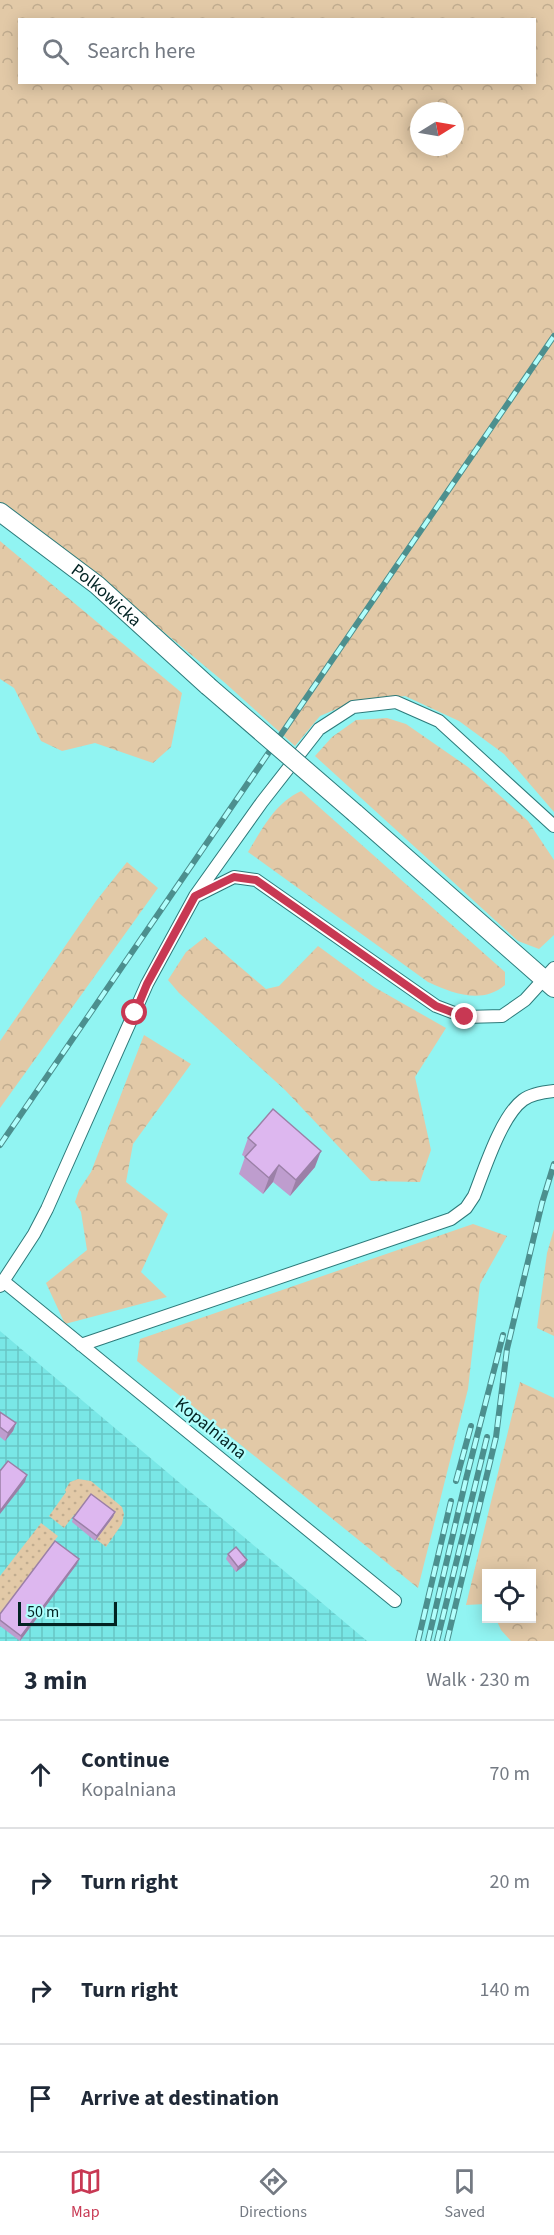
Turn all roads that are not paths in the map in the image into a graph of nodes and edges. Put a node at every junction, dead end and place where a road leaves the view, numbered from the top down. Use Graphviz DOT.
graph roads {
  1 [pos="0,512"];
  2 [pos="554,826"];
  3 [pos="195,896"];
  4 [pos="551,978"];
  5 [pos="554,1091"];
  6 [pos="2,1284"];
  7 [pos="81,1345"];
  8 [pos="395,1601"];
  1 -- 4 [label="main road, Polkowicka, bridge"];
  2 -- 3 [label="street, Kopalniana"];
  3 -- 4 [label="street"];
  3 -- 6 [label="street, Kopalniana"];
  5 -- 7 [label="street"];
  6 -- 7 [label="street, Kopalniana"];
  7 -- 8 [label="street, Kopalniana"];
}
